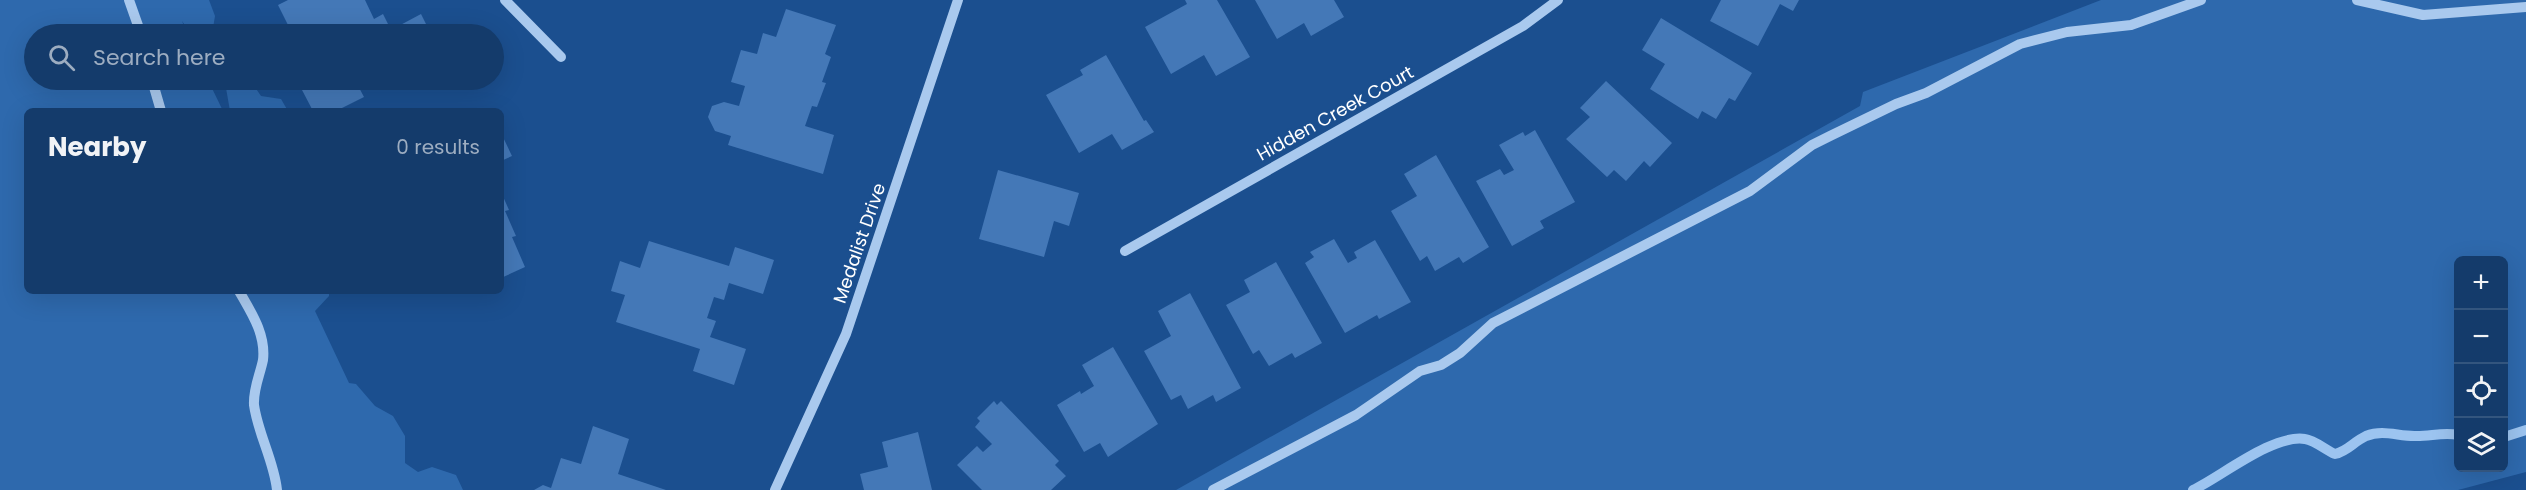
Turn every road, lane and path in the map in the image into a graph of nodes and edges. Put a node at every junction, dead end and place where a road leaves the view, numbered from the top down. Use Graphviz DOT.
graph roads {
  1 [pos="129,0"];
  2 [pos="505,0"];
  3 [pos="958,0"];
  4 [pos="1558,0"];
  5 [pos="2201,0"];
  6 [pos="2357,0"];
  7 [pos="2526,7"];
  8 [pos="137,24"];
  9 [pos="561,57"];
  10 [pos="155,90"];
  11 [pos="160,108"];
  12 [pos="1125,250"];
  13 [pos="241,294"];
  14 [pos="277,490"];
  15 [pos="775,490"];
  16 [pos="1213,490"];
  1 -- 8 [label="street"];
  2 -- 9 [label="street"];
  3 -- 15 [label="street, Medalist Drive"];
  4 -- 12 [label="street, Hidden Creek Court"];
  5 -- 16 [label="street"];
  6 -- 7 [label="street"];
  10 -- 11 [label="street"];
  13 -- 14 [label="street"];
}
